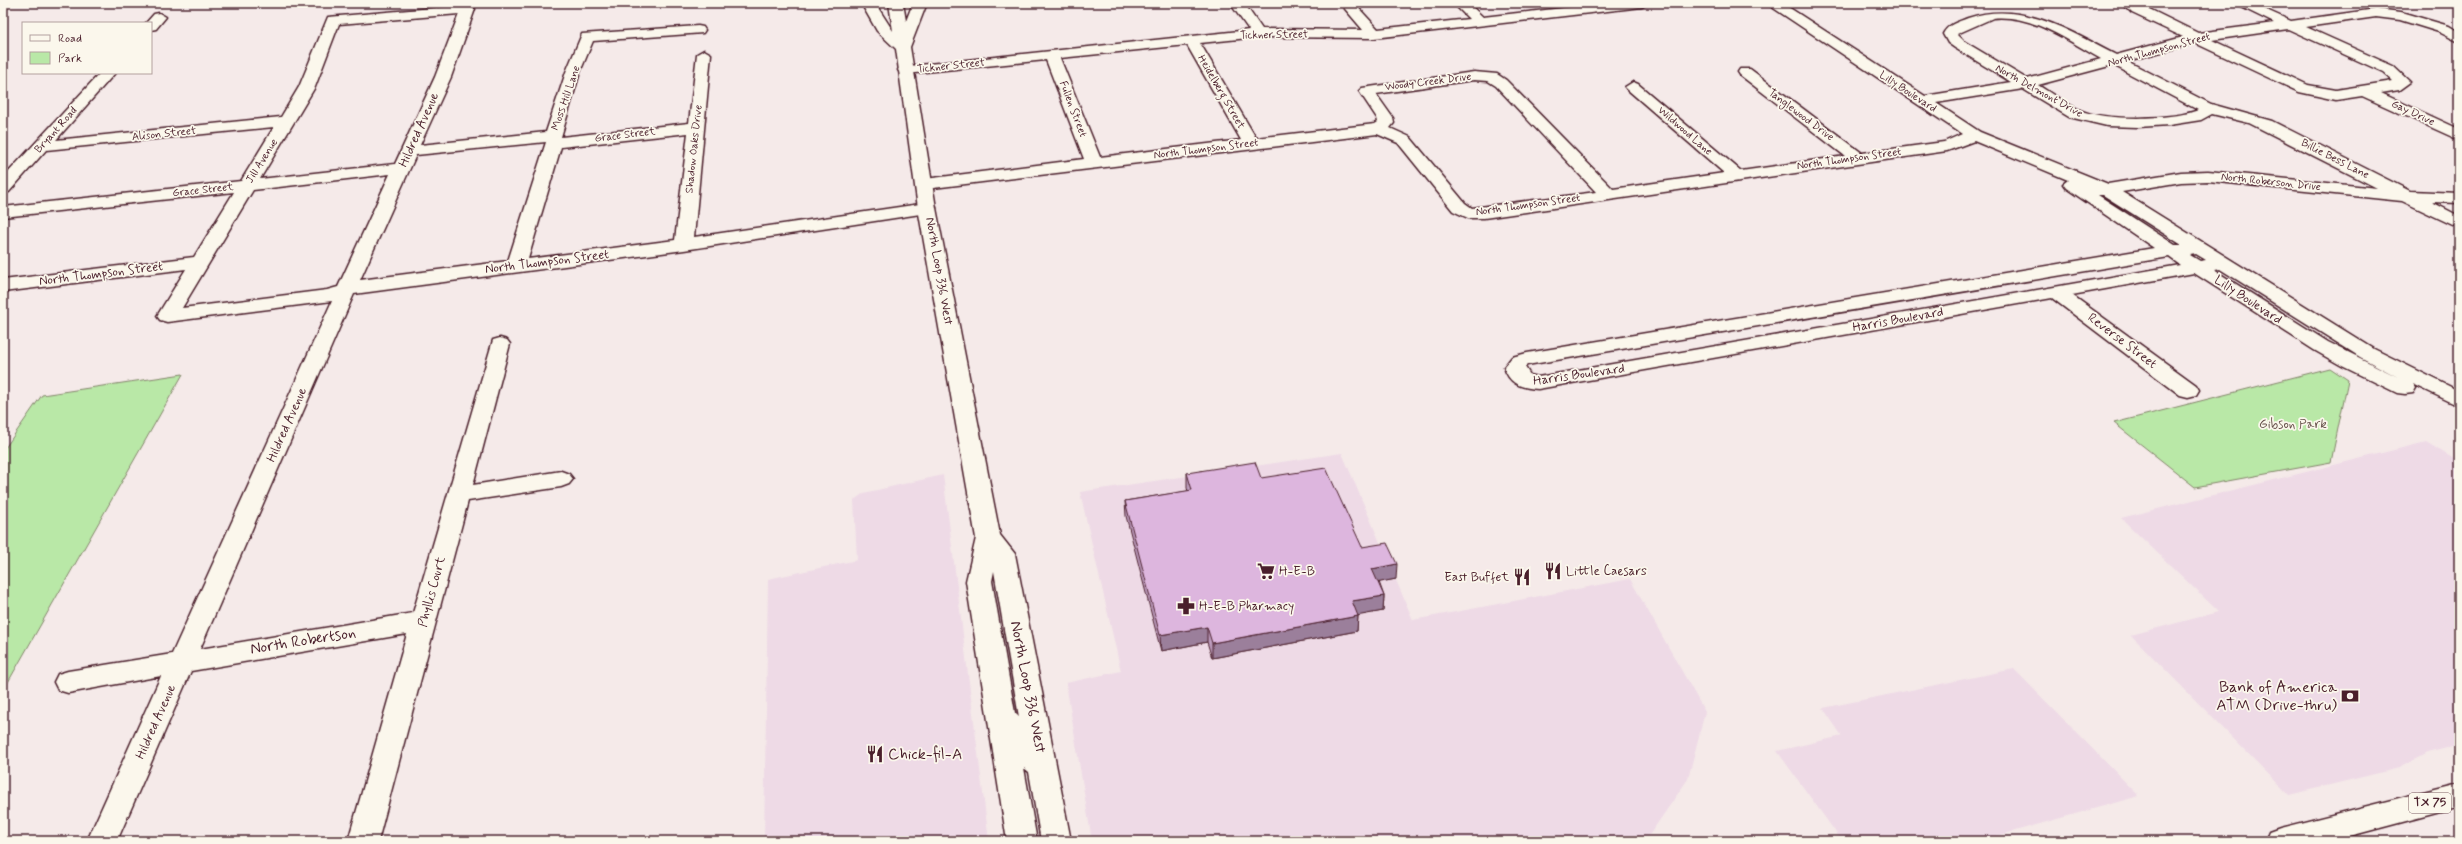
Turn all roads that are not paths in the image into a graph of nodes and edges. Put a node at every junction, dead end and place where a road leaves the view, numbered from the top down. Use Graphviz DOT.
graph roads {
  1 [pos="868,3"];
  2 [pos="896,3"];
  3 [pos="920,3"];
  4 [pos="1237,3"];
  5 [pos="1347,3"];
  6 [pos="1460,3"];
  7 [pos="1642,3"];
  8 [pos="1773,3"];
  9 [pos="2129,3"];
  10 [pos="2240,3"];
  11 [pos="1577,6"];
  12 [pos="2371,8"];
  13 [pos="468,9"];
  14 [pos="1480,22"];
  15 [pos="2289,24"];
  16 [pos="2444,29"];
  17 [pos="698,30"];
  18 [pos="2459,30"];
  19 [pos="1258,33"];
  20 [pos="1374,34"];
  21 [pos="1950,34"];
  22 [pos="2196,38"];
  23 [pos="2459,38"];
  24 [pos="1192,40"];
  25 [pos="902,47"];
  26 [pos="704,54"];
  27 [pos="1052,56"];
  28 [pos="2116,61"];
  29 [pos="905,70"];
  30 [pos="1745,72"];
  31 [pos="107,74"];
  32 [pos="2026,84"];
  33 [pos="1633,87"];
  34 [pos="2366,92"];
  35 [pos="1921,101"];
  36 [pos="2206,108"];
  37 [pos="287,121"];
  38 [pos="697,127"];
  39 [pos="1379,129"];
  40 [pos="2459,135"];
  41 [pos="1974,136"];
  42 [pos="553,140"];
  43 [pos="1251,143"];
  44 [pos="41,146"];
  45 [pos="1858,158"];
  46 [pos="406,160"];
  47 [pos="1094,163"];
  48 [pos="2050,167"];
  49 [pos="1737,176"];
  50 [pos="925,184"];
  51 [pos="247,186"];
  52 [pos="3,188"];
  53 [pos="2106,189"];
  54 [pos="2084,193"];
  55 [pos="1608,194"];
  56 [pos="2408,196"];
  57 [pos="2459,198"];
  58 [pos="927,208"];
  59 [pos="3,212"];
  60 [pos="2459,223"];
  61 [pos="684,244"];
  62 [pos="2174,253"];
  63 [pos="2198,258"];
  64 [pos="200,262"];
  65 [pos="2221,263"];
  66 [pos="516,266"];
  67 [pos="3,286"];
  68 [pos="346,291"];
  69 [pos="2056,292"];
  70 [pos="167,316"];
  71 [pos="500,344"];
  72 [pos="2188,390"];
  73 [pos="2459,399"];
  74 [pos="2459,408"];
  75 [pos="561,479"];
  76 [pos="458,496"];
  77 [pos="988,538"];
  78 [pos="424,621"];
  79 [pos="986,621"];
  80 [pos="183,661"];
  81 [pos="68,682"];
  82 [pos="1031,702"];
  83 [pos="1000,717"];
  84 [pos="1043,768"];
  85 [pos="2459,795"];
  86 [pos="102,841"];
  87 [pos="363,841"];
  88 [pos="1022,841"];
  89 [pos="1056,841"];
  90 [pos="2280,841"];
  1 -- 25 [label="street"];
  2 -- 25 [label="street, North Loop 336 West"];
  3 -- 25 [label="street"];
  4 -- 19 [label="street"];
  5 -- 20 [label="street"];
  6 -- 14 [label="street"];
  7 -- 11 [label="street, Tickner Street"];
  8 -- 35 [label="street, Lilly Boulevard"];
  9 -- 22 [label="street"];
  10 -- 15 [label="street"];
  11 -- 14 [label="street, Tickner Street"];
  12 -- 15 [label="street, North Thompson Street"];
  12 -- 16 [label="street, North Thompson Street"];
  13 -- 37 [label="street, Jill Avenue"];
  13 -- 46 [label="street, Hildred Avenue"];
  14 -- 20 [label="street, Tickner Street"];
  15 -- 22 [label="street, North Thompson Street"];
  15 -- 34 [label="street"];
  16 -- 18 [label="street"];
  16 -- 23 [label="street"];
  17 -- 42 [label="street, Moss Hill Lane"];
  19 -- 20 [label="street, Tickner Street"];
  19 -- 24 [label="street, Tickner Street"];
  21 -- 28 [label="street, Billie Bess Lane"];
  21 -- 32 [label="street, North Delmont Drive"];
  22 -- 28 [label="street, North Thompson Street"];
  22 -- 34 [label="street"];
  24 -- 27 [label="street, Tickner Street"];
  24 -- 43 [label="street, Heidelberg Street"];
  25 -- 29 [label="street, North Loop 336 West"];
  26 -- 38 [label="street, Shadow Oaks Drive"];
  27 -- 29 [label="street, Tickner Street"];
  27 -- 47 [label="street, Fullen Street"];
  28 -- 32 [label="street, North Thompson Street"];
  28 -- 36 [label="street, Billie Bess Lane"];
  29 -- 50 [label="street, North Loop 336 West"];
  30 -- 45 [label="street, Tanglewood Drive"];
  31 -- 44 [label="street, Bryant Road"];
  32 -- 35 [label="street, North Thompson Street"];
  32 -- 36 [label="street, North Delmont Drive"];
  33 -- 49 [label="street, Wildwood Lane"];
  34 -- 40 [label="street, Gay Drive"];
  35 -- 41 [label="street, Lilly Boulevard"];
  36 -- 56 [label="street, Billie Bess Lane"];
  37 -- 44 [label="street, Alison Street"];
  37 -- 51 [label="street, Jill Avenue"];
  38 -- 42 [label="street, Grace Street"];
  38 -- 61 [label="street, Shadow Oaks Drive"];
  39 -- 43 [label="street, North Thompson Street"];
  39 -- 55 [label="street, North Thompson Street"];
  39 -- 55 [label="street, Woody Creek Drive"];
  41 -- 45 [label="street, North Thompson Street"];
  41 -- 48 [label="street, Lilly Boulevard"];
  42 -- 46 [label="street, Grace Street"];
  42 -- 66 [label="street, Moss Hill Lane"];
  43 -- 47 [label="street, North Thompson Street"];
  44 -- 52 [label="street, Bryant Road"];
  45 -- 49 [label="street, North Thompson Street"];
  46 -- 51 [label="street, Grace Street"];
  46 -- 68 [label="street, Hildred Avenue"];
  47 -- 50 [label="street, North Thompson Street"];
  48 -- 53 [label="street, Lilly Boulevard"];
  48 -- 54 [label="street, Lilly Boulevard"];
  49 -- 55 [label="street, North Thompson Street"];
  50 -- 58 [label="street, North Loop 336 West"];
  51 -- 59 [label="street, Grace Street"];
  51 -- 64 [label="street, Jill Avenue"];
  53 -- 54 [label="street, North Roberson Drive"];
  53 -- 56 [label="street, North Roberson Drive"];
  53 -- 63 [label="street, Lilly Boulevard"];
  54 -- 62 [label="street, Lilly Boulevard"];
  56 -- 57 [label="street, North Roberson Drive"];
  56 -- 60 [label="street, Billie Bess Lane"];
  58 -- 61 [label="street, North Thompson Street"];
  58 -- 77 [label="street, North Loop 336 West"];
  61 -- 66 [label="street, North Thompson Street"];
  62 -- 63 [label="street, Harris Boulevard"];
  62 -- 69 [label="street, Harris Boulevard"];
  63 -- 65 [label="street, Harris Boulevard"];
  63 -- 69 [label="street, Harris Boulevard"];
  63 -- 74 [label="street, Lilly Boulevard"];
  64 -- 67 [label="street, North Thompson Street"];
  64 -- 70 [label="street, Jill Avenue"];
  65 -- 73 [label="street, Lilly Boulevard"];
  66 -- 68 [label="street, North Thompson Street"];
  68 -- 70 [label="street, North Thompson Street"];
  68 -- 80 [label="street, Hildred Avenue"];
  69 -- 72 [label="street, Reverse Street"];
  71 -- 76 [label="street, Phyllis Court"];
  75 -- 76 [label="street"];
  76 -- 78 [label="street, Phyllis Court"];
  77 -- 79 [label="street, North Loop 336 West"];
  77 -- 82 [label="street, North Loop 336 West"];
  78 -- 80 [label="street, North Robertson"];
  78 -- 87 [label="street, Phyllis Court"];
  79 -- 82 [label="street"];
  79 -- 83 [label="street, North Loop 336 West"];
  80 -- 81 [label="street, North Robertson"];
  80 -- 86 [label="street, Hildred Avenue"];
  82 -- 84 [label="street, North Loop 336 West"];
  83 -- 84 [label="street"];
  83 -- 88 [label="street, North Loop 336 West"];
  84 -- 89 [label="street, North Loop 336 West"];
  85 -- 90 [label="street, TX 75"];
}
